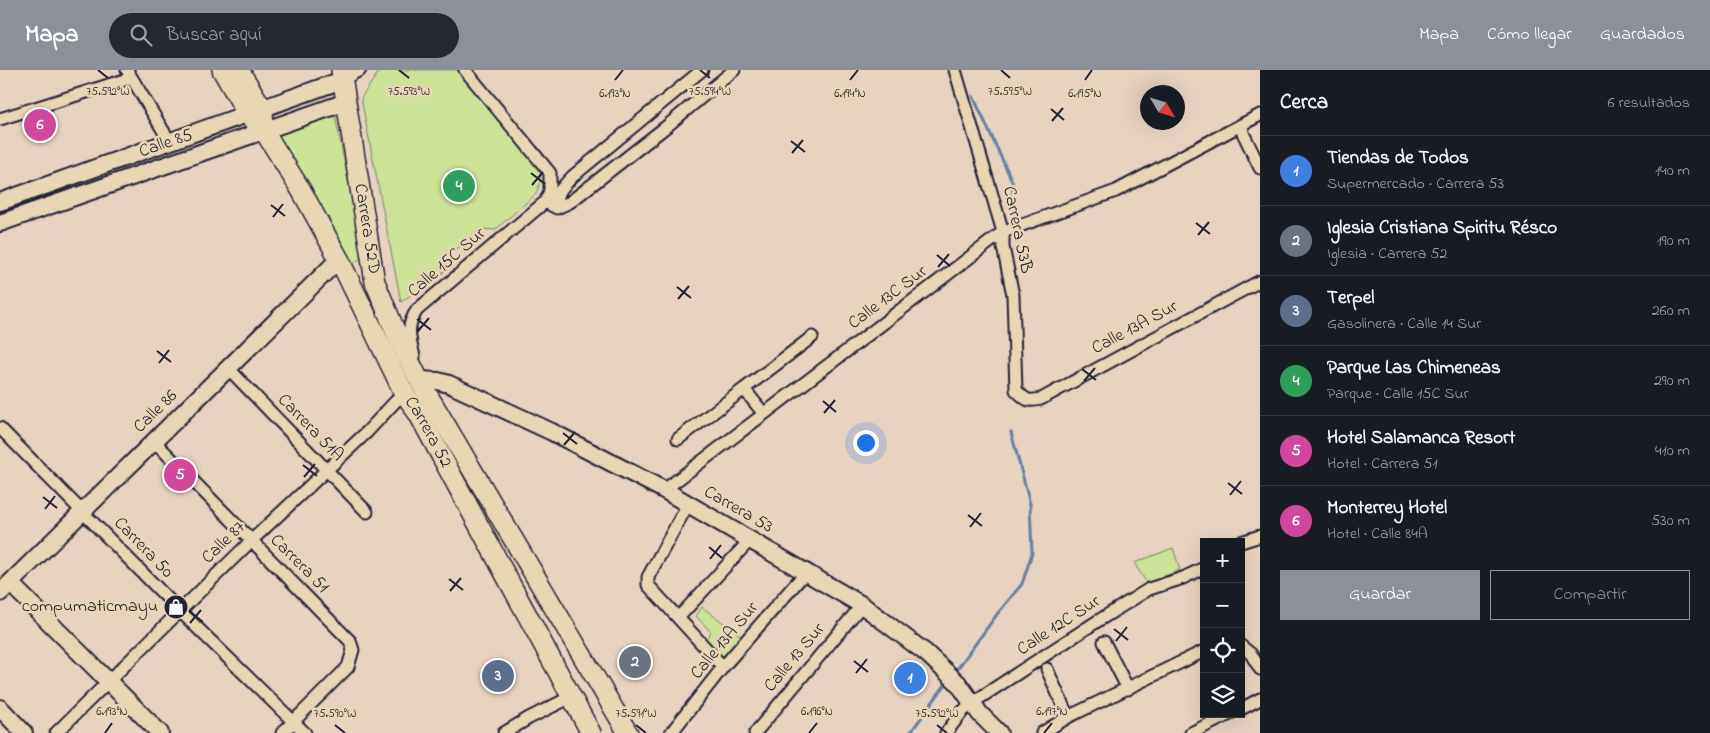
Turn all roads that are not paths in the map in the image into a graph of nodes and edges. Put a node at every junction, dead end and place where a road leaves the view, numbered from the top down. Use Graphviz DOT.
graph roads {
  1 [pos="222,70"];
  2 [pos="239,70"];
  3 [pos="360,70"];
  4 [pos="465,70"];
  5 [pos="702,70"];
  6 [pos="734,70"];
  7 [pos="955,70"];
  8 [pos="129,74"];
  9 [pos="342,75"];
  10 [pos="346,102"];
  11 [pos="255,112"];
  12 [pos="1260,115"];
  13 [pos="0,119"];
  14 [pos="1242,125"];
  15 [pos="264,131"];
  16 [pos="170,142"];
  17 [pos="1260,168"];
  18 [pos="550,173"];
  19 [pos="573,176"];
  20 [pos="0,202"];
  21 [pos="545,202"];
  22 [pos="557,208"];
  23 [pos="0,223"];
  24 [pos="1004,232"];
  25 [pos="339,259"];
  26 [pos="1260,281"];
  27 [pos="812,337"];
  28 [pos="229,369"];
  29 [pos="411,386"];
  30 [pos="744,389"];
  31 [pos="1025,399"];
  32 [pos="764,414"];
  33 [pos="2,434"];
  34 [pos="678,439"];
  35 [pos="154,440"];
  36 [pos="326,470"];
  37 [pos="664,490"];
  38 [pos="688,504"];
  39 [pos="83,512"];
  40 [pos="367,512"];
  41 [pos="1260,536"];
  42 [pos="750,540"];
  43 [pos="1245,540"];
  44 [pos="251,541"];
  45 [pos="1200,570"];
  46 [pos="806,572"];
  47 [pos="5,588"];
  48 [pos="862,605"];
  49 [pos="180,611"];
  50 [pos="678,618"];
  51 [pos="1104,642"];
  52 [pos="1245,650"];
  53 [pos="1200,653"];
  54 [pos="1259,665"];
  55 [pos="723,668"];
  56 [pos="1047,669"];
  57 [pos="108,681"];
  58 [pos="1128,689"];
  59 [pos="570,697"];
  60 [pos="1260,700"];
  61 [pos="972,703"];
  62 [pos="1245,707"];
  63 [pos="0,708"];
  64 [pos="1068,717"];
  65 [pos="1222,718"];
  66 [pos="293,722"];
  67 [pos="24,733"];
  68 [pos="56,733"];
  69 [pos="160,733"];
  70 [pos="282,733"];
  71 [pos="304,733"];
  72 [pos="504,733"];
  73 [pos="591,733"];
  74 [pos="628,733"];
  75 [pos="671,733"];
  76 [pos="755,733"];
  77 [pos="946,733"];
  78 [pos="1000,733"];
  79 [pos="1042,733"];
  80 [pos="1191,733"];
  1 -- 11 [label="main road, Carrera 52"];
  2 -- 11 [label="main road, Carrera 52"];
  3 -- 9 [label="street"];
  4 -- 18 [label="street"];
  5 -- 19 [label="street"];
  6 -- 22 [label="street"];
  7 -- 24 [label="street, Carrera 53B"];
  8 -- 13 [label="street"];
  8 -- 16 [label="street"];
  9 -- 10 [label="main road, Carrera 52D"];
  9 -- 11 [label="street, Calle 85"];
  10 -- 15 [label="street, Calle 85"];
  10 -- 29 [label="main road, Carrera 52D"];
  11 -- 15 [label="main road, Carrera 52"];
  11 -- 16 [label="street, Calle 85"];
  12 -- 14 [label="street, Calle 13C Sur"];
  14 -- 17 [label="street"];
  14 -- 24 [label="street, Calle 13C Sur"];
  15 -- 23 [label="street, Calle 85"];
  15 -- 25 [label="main road, Carrera 52"];
  16 -- 20 [label="street, Calle 85"];
  18 -- 19 [label="street"];
  18 -- 21 [label="street"];
  19 -- 22 [label="street"];
  21 -- 22 [label="street"];
  21 -- 29 [label="street, Calle 15C Sur"];
  24 -- 31 [label="street, Carrera 53B"];
  24 -- 32 [label="street, Calle 13C Sur"];
  25 -- 28 [label="street, Calle 86"];
  25 -- 29 [label="main road, Carrera 52"];
  26 -- 31 [label="street, Calle 13A Sur"];
  27 -- 30 [label="street"];
  28 -- 35 [label="street, Calle 86"];
  28 -- 36 [label="street, Carrera 51A"];
  29 -- 36 [label="street, Calle 87"];
  29 -- 37 [label="street, Carrera 53"];
  29 -- 59 [label="main road, Carrera 52"];
  29 -- 74 [label="main road, Carrera 52"];
  30 -- 32 [label="street"];
  30 -- 34 [label="street"];
  32 -- 37 [label="street, Calle 13C Sur"];
  33 -- 39 [label="street, Carrera 50"];
  35 -- 39 [label="street, Calle 86"];
  35 -- 44 [label="street, Carrera 51"];
  36 -- 40 [label="street, Carrera 51A"];
  36 -- 44 [label="street, Calle 87"];
  37 -- 38 [label="street, Carrera 53"];
  38 -- 42 [label="street, Carrera 53"];
  38 -- 50 [label="street"];
  39 -- 47 [label="street, Calle 86"];
  39 -- 49 [label="street, Carrera 50"];
  41 -- 43 [label="street"];
  42 -- 46 [label="street, Carrera 53"];
  42 -- 50 [label="street"];
  44 -- 49 [label="street, Calle 87"];
  44 -- 66 [label="street, Carrera 51"];
  45 -- 61 [label="street, Calle 12C Sur"];
  46 -- 48 [label="street, Carrera 53"];
  46 -- 55 [label="street, Calle 13A Sur"];
  47 -- 57 [label="street"];
  48 -- 61 [label="street, Carrera 53"];
  48 -- 76 [label="street, Calle 13 Sur"];
  49 -- 57 [label="street, Calle 87"];
  49 -- 66 [label="street, Carrera 50"];
  50 -- 55 [label="street"];
  51 -- 58 [label="street"];
  52 -- 54 [label="street"];
  53 -- 58 [label="street"];
  55 -- 75 [label="street, Calle 13A Sur"];
  56 -- 64 [label="street"];
  57 -- 68 [label="street, Calle 87"];
  57 -- 69 [label="street"];
  58 -- 64 [label="street"];
  59 -- 72 [label="street"];
  59 -- 73 [label="main road, Carrera 52"];
  60 -- 62 [label="street"];
  61 -- 77 [label="street, Calle 12C Sur"];
  61 -- 78 [label="street, Carrera 53"];
  63 -- 67 [label="street"];
  64 -- 79 [label="street"];
  65 -- 80 [label="street"];
  66 -- 70 [label="street"];
  66 -- 71 [label="street, Carrera 50"];
}
